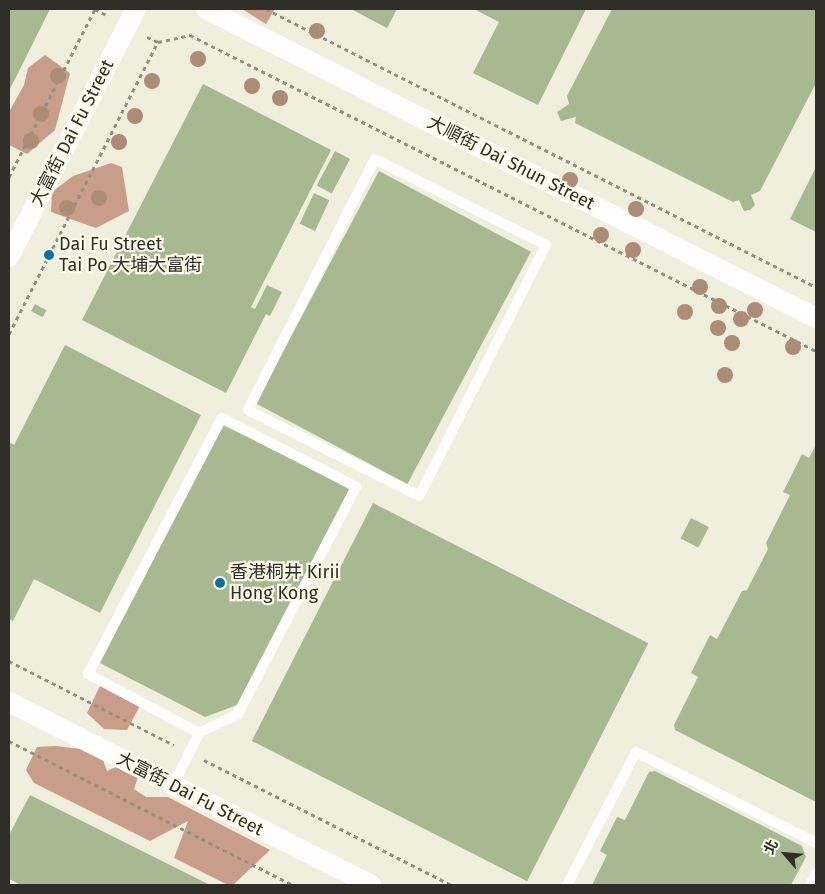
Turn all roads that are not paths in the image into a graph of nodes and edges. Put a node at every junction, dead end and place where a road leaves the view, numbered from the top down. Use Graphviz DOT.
graph roads {
  1 [pos="136,9"];
  2 [pos="206,9"];
  3 [pos="9,257"];
  4 [pos="816,318"];
  5 [pos="248,410"];
  6 [pos="9,702"];
  7 [pos="200,732"];
  8 [pos="173,785"];
  9 [pos="816,843"];
  10 [pos="816,873"];
  11 [pos="370,885"];
  12 [pos="567,885"];
  13 [pos="810,885"];
  1 -- 3 [label="street, 大富街 Dai Fu Street"];
  2 -- 4 [label="street, 大順街 Dai Shun Street"];
  5 -- 5 [label="lane"];
  6 -- 8 [label="street, 大富街 Dai Fu Street"];
  7 -- 7 [label="lane"];
  7 -- 8 [label="lane"];
  8 -- 11 [label="street, 大富街 Dai Fu Street"];
  9 -- 12 [label="lane"];
  10 -- 13 [label="lane"];
}
